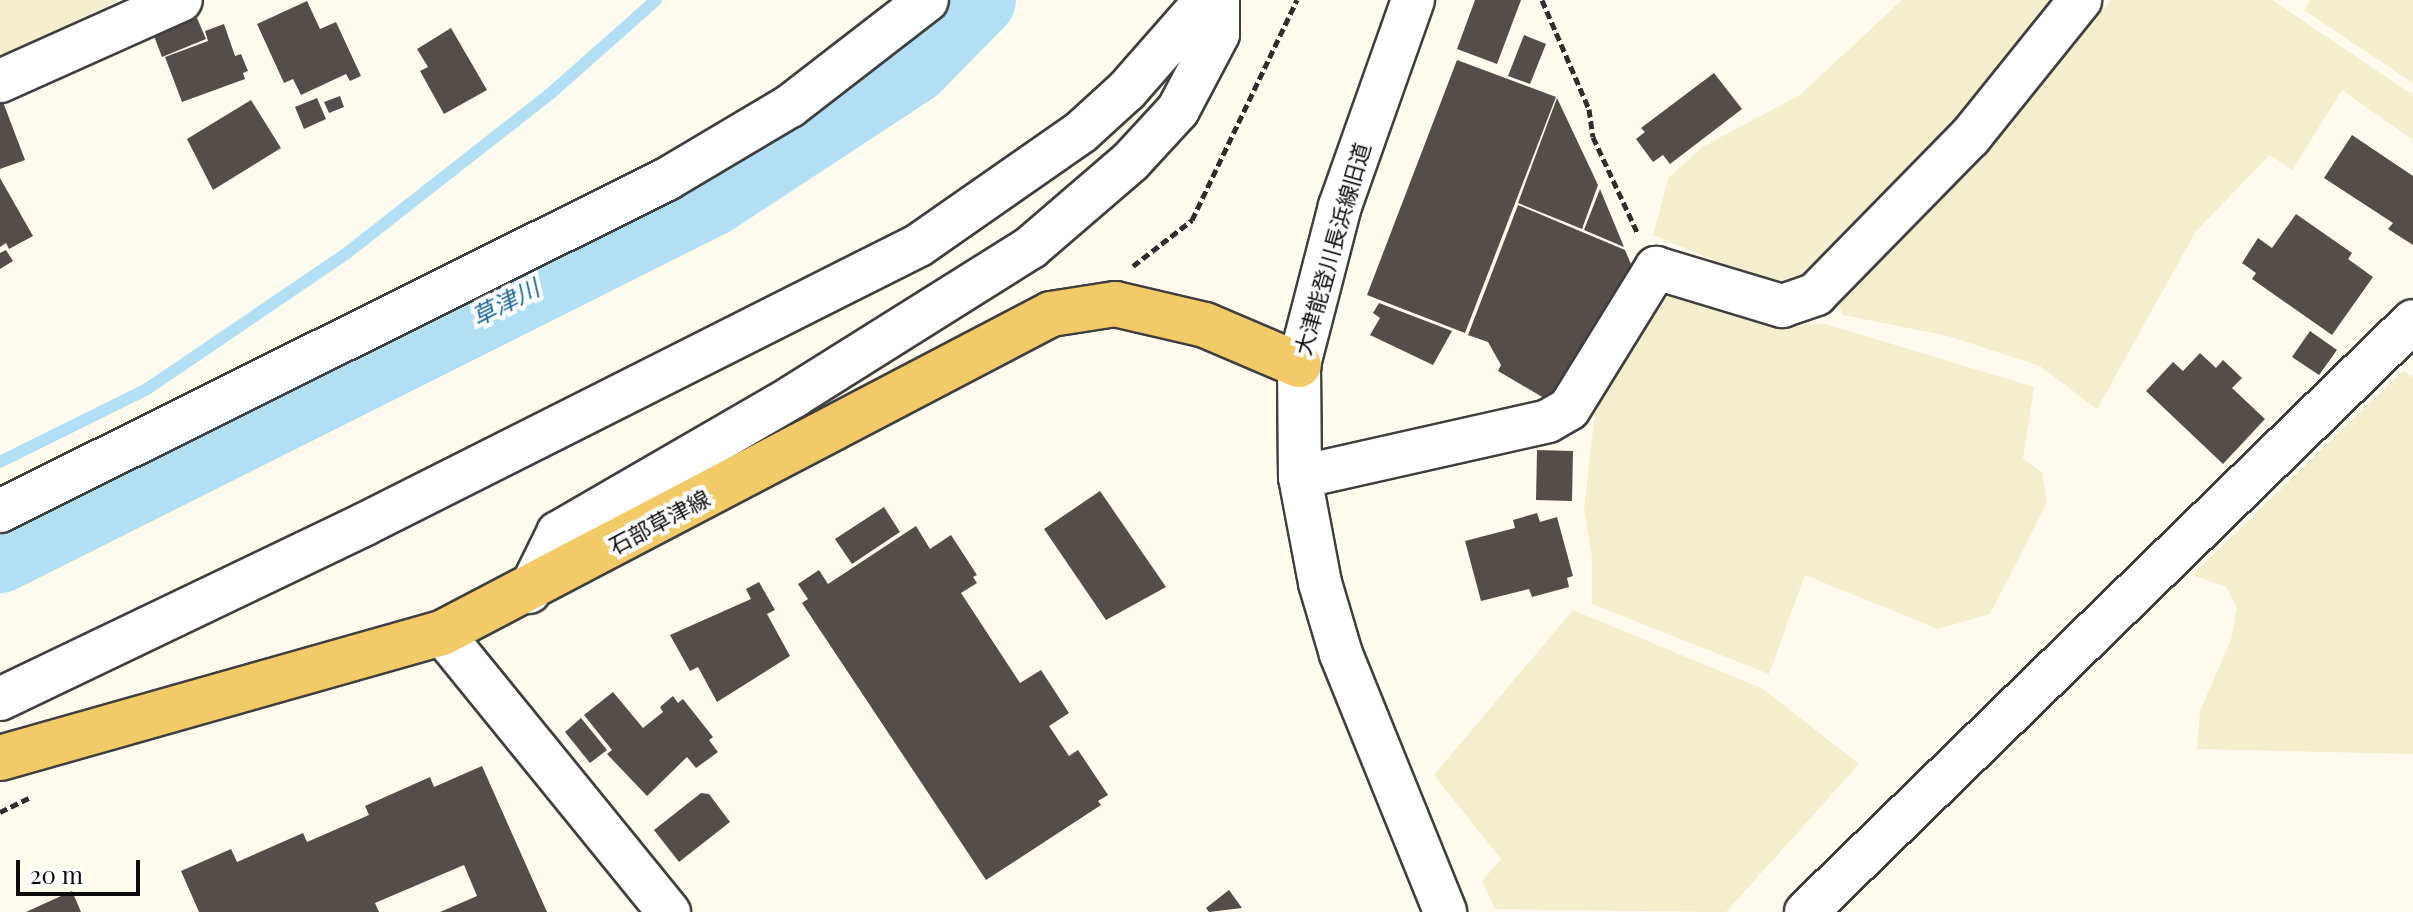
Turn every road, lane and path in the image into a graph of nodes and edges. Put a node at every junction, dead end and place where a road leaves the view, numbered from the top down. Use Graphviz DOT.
graph roads {
  1 [pos="181,0"];
  2 [pos="927,0"];
  3 [pos="1206,0"];
  4 [pos="1218,0"];
  5 [pos="1297,0"];
  6 [pos="1413,0"];
  7 [pos="1542,0"];
  8 [pos="2080,0"];
  9 [pos="0,81"];
  10 [pos="1656,268"];
  11 [pos="1115,304"];
  12 [pos="2413,321"];
  13 [pos="1299,365"];
  14 [pos="1300,477"];
  15 [pos="0,511"];
  16 [pos="529,592"];
  17 [pos="442,633"];
  18 [pos="0,699"];
  19 [pos="0,758"];
  20 [pos="669,912"];
  21 [pos="1445,912"];
  22 [pos="1806,912"];
  1 -- 9 [label="street"];
  2 -- 15 [label="street"];
  3 -- 18 [label="street"];
  4 -- 16 [label="street"];
  5 -- 11 [label="path"];
  6 -- 13 [label="street, 大津能登川長浜線旧道"];
  7 -- 10 [label="path"];
  8 -- 10 [label="street"];
  10 -- 14 [label="street"];
  11 -- 13 [label="main road, 石部草津線"];
  11 -- 16 [label="main road, 石部草津線"];
  12 -- 22 [label="street"];
  13 -- 14 [label="street, 大津能登川長浜線旧道"];
  14 -- 21 [label="street, 大津能登川長浜線旧道"];
  16 -- 17 [label="main road, 石部草津線"];
  17 -- 19 [label="main road, 石部草津線"];
  17 -- 20 [label="street"];
}
